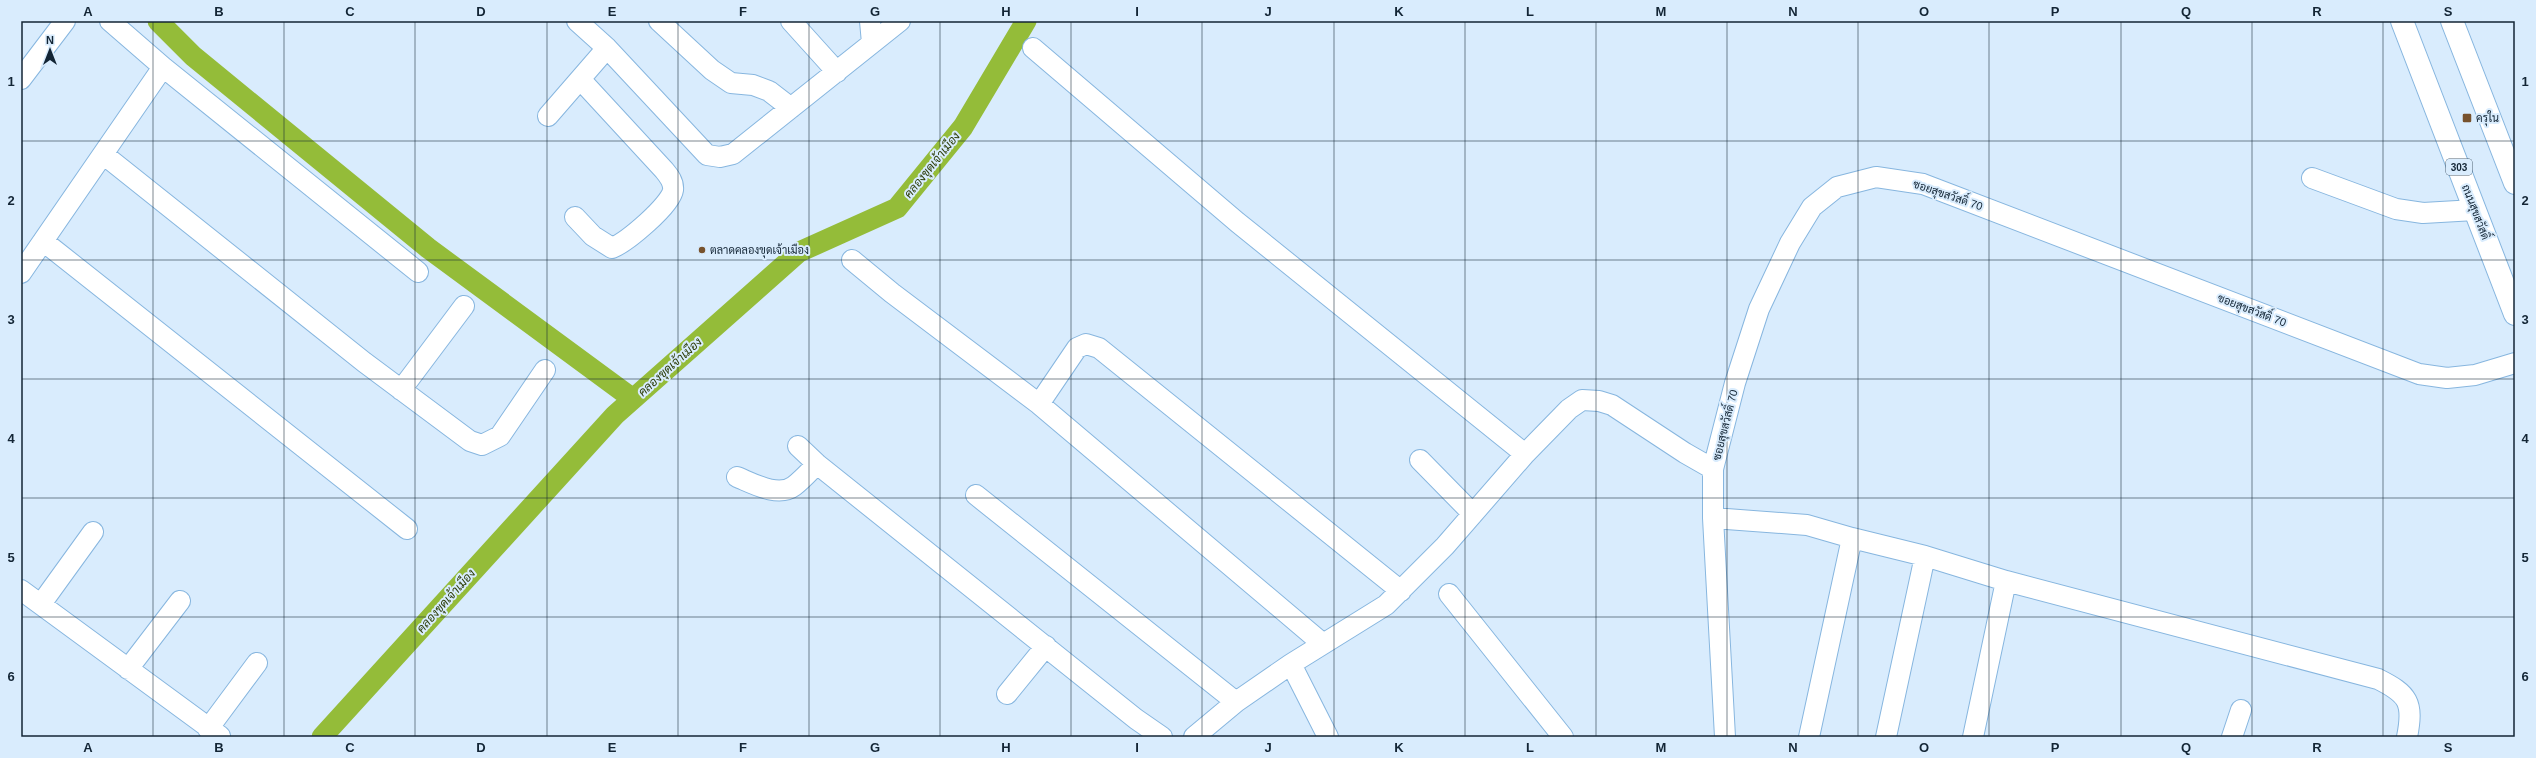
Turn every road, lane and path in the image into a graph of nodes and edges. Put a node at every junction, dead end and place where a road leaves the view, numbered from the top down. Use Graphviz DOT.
graph roads {
  1 [pos="65,21"];
  2 [pos="110,21"];
  3 [pos="577,21"];
  4 [pos="659,21"];
  5 [pos="791,21"];
  6 [pos="870,21"];
  7 [pos="900,21"];
  8 [pos="2402,21"];
  9 [pos="2452,21"];
  10 [pos="872,43"];
  11 [pos="607,48"];
  12 [pos="1033,48"];
  13 [pos="163,67"];
  14 [pos="836,72"];
  15 [pos="580,79"];
  16 [pos="21,80"];
  17 [pos="791,108"];
  18 [pos="548,116"];
  19 [pos="103,154"];
  20 [pos="2312,178"];
  21 [pos="2515,183"];
  22 [pos="2475,210"];
  23 [pos="575,217"];
  24 [pos="43,241"];
  25 [pos="852,260"];
  26 [pos="418,272"];
  27 [pos="21,273"];
  28 [pos="464,306"];
  29 [pos="2515,314"];
  30 [pos="2515,363"];
  31 [pos="545,370"];
  32 [pos="401,390"];
  33 [pos="1039,404"];
  34 [pos="798,446"];
  35 [pos="1525,454"];
  36 [pos="1420,460"];
  37 [pos="817,464"];
  38 [pos="1713,468"];
  39 [pos="737,477"];
  40 [pos="976,495"];
  41 [pos="1473,514"];
  42 [pos="1713,518"];
  43 [pos="407,529"];
  44 [pos="92,532"];
  45 [pos="1852,538"];
  46 [pos="1925,556"];
  47 [pos="2006,580"];
  48 [pos="21,590"];
  49 [pos="1401,591"];
  50 [pos="1449,594"];
  51 [pos="180,601"];
  52 [pos="41,604"];
  53 [pos="1323,644"];
  54 [pos="1046,646"];
  55 [pos="257,664"];
  56 [pos="1291,664"];
  57 [pos="128,669"];
  58 [pos="1007,694"];
  59 [pos="1236,702"];
  60 [pos="2241,710"];
  61 [pos="1162,737"];
  62 [pos="1194,737"];
  63 [pos="1328,737"];
  64 [pos="1563,737"];
  65 [pos="1725,737"];
  66 [pos="1809,737"];
  67 [pos="1886,737"];
  68 [pos="1973,737"];
  69 [pos="2232,737"];
  70 [pos="2407,737"];
  1 -- 16 [label="street"];
  2 -- 13 [label="street"];
  3 -- 11 [label="street"];
  4 -- 17 [label="street"];
  5 -- 14 [label="street"];
  6 -- 10 [label="street"];
  7 -- 10 [label="street"];
  8 -- 22 [label="main road, ถนนสุขสวัสดิ์ / 303"];
  9 -- 21 [label="main road"];
  10 -- 14 [label="street"];
  11 -- 15 [label="street"];
  11 -- 17 [label="street"];
  12 -- 35 [label="street"];
  13 -- 19 [label="street"];
  13 -- 26 [label="street"];
  14 -- 17 [label="street"];
  15 -- 18 [label="street"];
  15 -- 23 [label="street"];
  19 -- 24 [label="street"];
  19 -- 32 [label="street"];
  20 -- 22 [label="street"];
  22 -- 29 [label="main road, ถนนสุขสวัสดิ์ / 303"];
  24 -- 27 [label="street"];
  24 -- 43 [label="street"];
  25 -- 33 [label="street"];
  28 -- 32 [label="street"];
  30 -- 38 [label="street, ซอยสุขสวัสดิ์ 70"];
  31 -- 32 [label="street"];
  33 -- 49 [label="street"];
  33 -- 53 [label="street"];
  34 -- 37 [label="street"];
  35 -- 38 [label="street"];
  35 -- 41 [label="street"];
  36 -- 41 [label="street"];
  37 -- 39 [label="street"];
  37 -- 54 [label="street"];
  38 -- 42 [label="street, ซอยสุขสวัสดิ์ 70"];
  40 -- 59 [label="street"];
  41 -- 49 [label="street"];
  42 -- 45 [label="street"];
  42 -- 65 [label="street, ซอยสุขสวัสดิ์ 70"];
  44 -- 52 [label="street"];
  45 -- 46 [label="street"];
  45 -- 66 [label="street"];
  46 -- 47 [label="street"];
  46 -- 67 [label="street"];
  47 -- 68 [label="street"];
  47 -- 70 [label="street"];
  48 -- 52 [label="street"];
  49 -- 53 [label="street"];
  50 -- 64 [label="street"];
  51 -- 57 [label="street"];
  52 -- 57 [label="street"];
  53 -- 56 [label="street"];
  54 -- 58 [label="street"];
  54 -- 61 [label="street"];
  55 -- 57 [label="street"];
  56 -- 59 [label="street"];
  56 -- 63 [label="street"];
  59 -- 62 [label="street"];
  60 -- 69 [label="street"];
}
